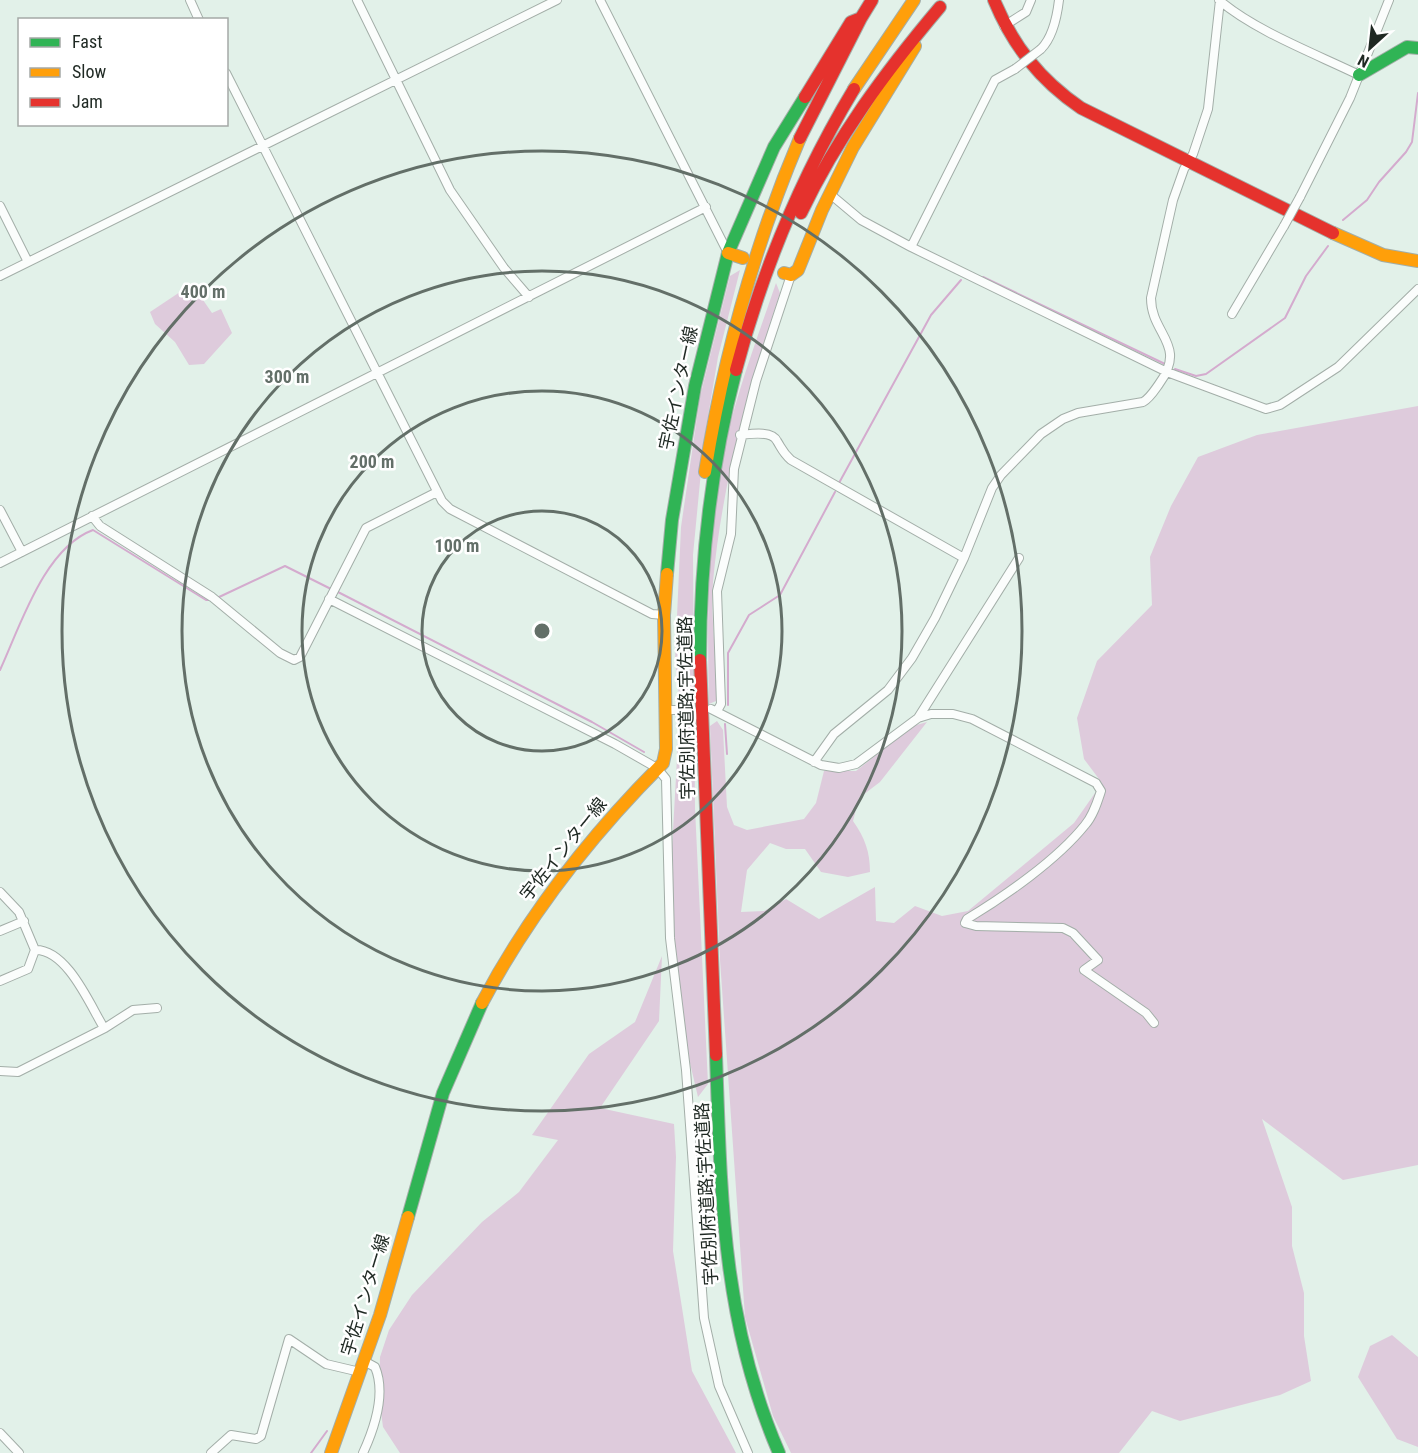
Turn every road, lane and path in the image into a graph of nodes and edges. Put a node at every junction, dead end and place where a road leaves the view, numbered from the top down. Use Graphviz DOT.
graph roads {
  1 [pos="190,0"];
  2 [pos="357,0"];
  3 [pos="557,0"];
  4 [pos="600,0"];
  5 [pos="872,0"];
  6 [pos="914,0"];
  7 [pos="994,0"];
  8 [pos="1031,0"];
  9 [pos="1059,0"];
  10 [pos="1220,0"];
  11 [pos="1389,0"];
  12 [pos="943,3"];
  13 [pos="198,18"];
  14 [pos="861,18"];
  15 [pos="1004,26"];
  16 [pos="1418,48"];
  17 [pos="1359,75"];
  18 [pos="228,78"];
  19 [pos="396,80"];
  20 [pos="263,146"];
  21 [pos="1188,162"];
  22 [pos="831,194"];
  23 [pos="0,206"];
  24 [pos="706,207"];
  25 [pos="911,247"];
  26 [pos="728,253"];
  27 [pos="744,258"];
  28 [pos="1418,261"];
  29 [pos="28,262"];
  30 [pos="788,274"];
  31 [pos="0,276"];
  32 [pos="764,282"];
  33 [pos="1418,289"];
  34 [pos="529,297"];
  35 [pos="1232,314"];
  36 [pos="1167,372"];
  37 [pos="377,373"];
  38 [pos="740,435"];
  39 [pos="437,492"];
  40 [pos="0,510"];
  41 [pos="92,516"];
  42 [pos="21,552"];
  43 [pos="964,558"];
  44 [pos="1019,558"];
  45 [pos="0,563"];
  46 [pos="329,599"];
  47 [pos="701,606"];
  48 [pos="664,615"];
  49 [pos="664,710"];
  50 [pos="678,710"];
  51 [pos="918,718"];
  52 [pos="814,762"];
  53 [pos="657,768"];
  54 [pos="0,892"];
  55 [pos="24,921"];
  56 [pos="0,932"];
  57 [pos="36,950"];
  58 [pos="0,981"];
  59 [pos="157,1008"];
  60 [pos="1154,1023"];
  61 [pos="104,1028"];
  62 [pos="0,1071"];
  63 [pos="362,1367"];
  64 [pos="0,1433"];
  65 [pos="19,1453"];
  66 [pos="211,1453"];
  67 [pos="331,1453"];
  68 [pos="363,1453"];
  69 [pos="748,1453"];
  70 [pos="779,1453"];
  1 -- 13 [label="street"];
  2 -- 19 [label="street"];
  3 -- 19 [label="street"];
  4 -- 24 [label="street"];
  5 -- 14 [label="main road, 宇佐インター線"];
  6 -- 32 [label="main road, 宇佐別府道路;宇佐道路"];
  7 -- 15 [label="main road"];
  8 -- 15 [label="street"];
  9 -- 25 [label="street, bridge"];
  10 -- 17 [label="street"];
  10 -- 21 [label="street"];
  11 -- 17 [label="street"];
  12 -- 22 [label="main road"];
  12 -- 32 [label="main road"];
  14 -- 26 [label="main road, 宇佐インター線"];
  14 -- 47 [label="main road"];
  15 -- 21 [label="main road"];
  16 -- 17 [label="main road"];
  17 -- 35 [label="street, bridge"];
  18 -- 20 [label="street"];
  19 -- 20 [label="street"];
  19 -- 34 [label="street"];
  20 -- 29 [label="street"];
  20 -- 37 [label="street"];
  21 -- 28 [label="main road"];
  21 -- 36 [label="street"];
  22 -- 25 [label="street"];
  22 -- 30 [label="main road"];
  23 -- 29 [label="street"];
  24 -- 26 [label="street"];
  24 -- 34 [label="street"];
  25 -- 36 [label="street"];
  26 -- 27 [label="main road"];
  26 -- 48 [label="main road, 宇佐インター線"];
  29 -- 31 [label="street"];
  30 -- 38 [label="street"];
  32 -- 47 [label="main road, 宇佐別府道路;宇佐道路"];
  33 -- 36 [label="street"];
  34 -- 37 [label="street"];
  36 -- 43 [label="street"];
  37 -- 39 [label="street"];
  37 -- 41 [label="street"];
  38 -- 43 [label="street"];
  38 -- 52 [label="street"];
  39 -- 46 [label="street"];
  39 -- 48 [label="street"];
  40 -- 42 [label="street"];
  41 -- 42 [label="street"];
  41 -- 46 [label="street"];
  42 -- 45 [label="street"];
  43 -- 52 [label="street"];
  44 -- 51 [label="street"];
  46 -- 53 [label="street"];
  47 -- 70 [label="main road, 宇佐別府道路;宇佐道路"];
  48 -- 49 [label="main road, 宇佐インター線"];
  49 -- 50 [label="street"];
  49 -- 53 [label="main road, 宇佐インター線"];
  51 -- 52 [label="street"];
  51 -- 60 [label="street"];
  53 -- 63 [label="main road, 宇佐インター線"];
  53 -- 69 [label="street"];
  54 -- 55 [label="street"];
  55 -- 56 [label="street"];
  55 -- 57 [label="street"];
  57 -- 58 [label="street"];
  57 -- 61 [label="street"];
  59 -- 61 [label="street"];
  61 -- 62 [label="street"];
  63 -- 66 [label="street"];
  63 -- 67 [label="main road, 宇佐インター線"];
  63 -- 68 [label="street"];
  64 -- 65 [label="street"];
}
